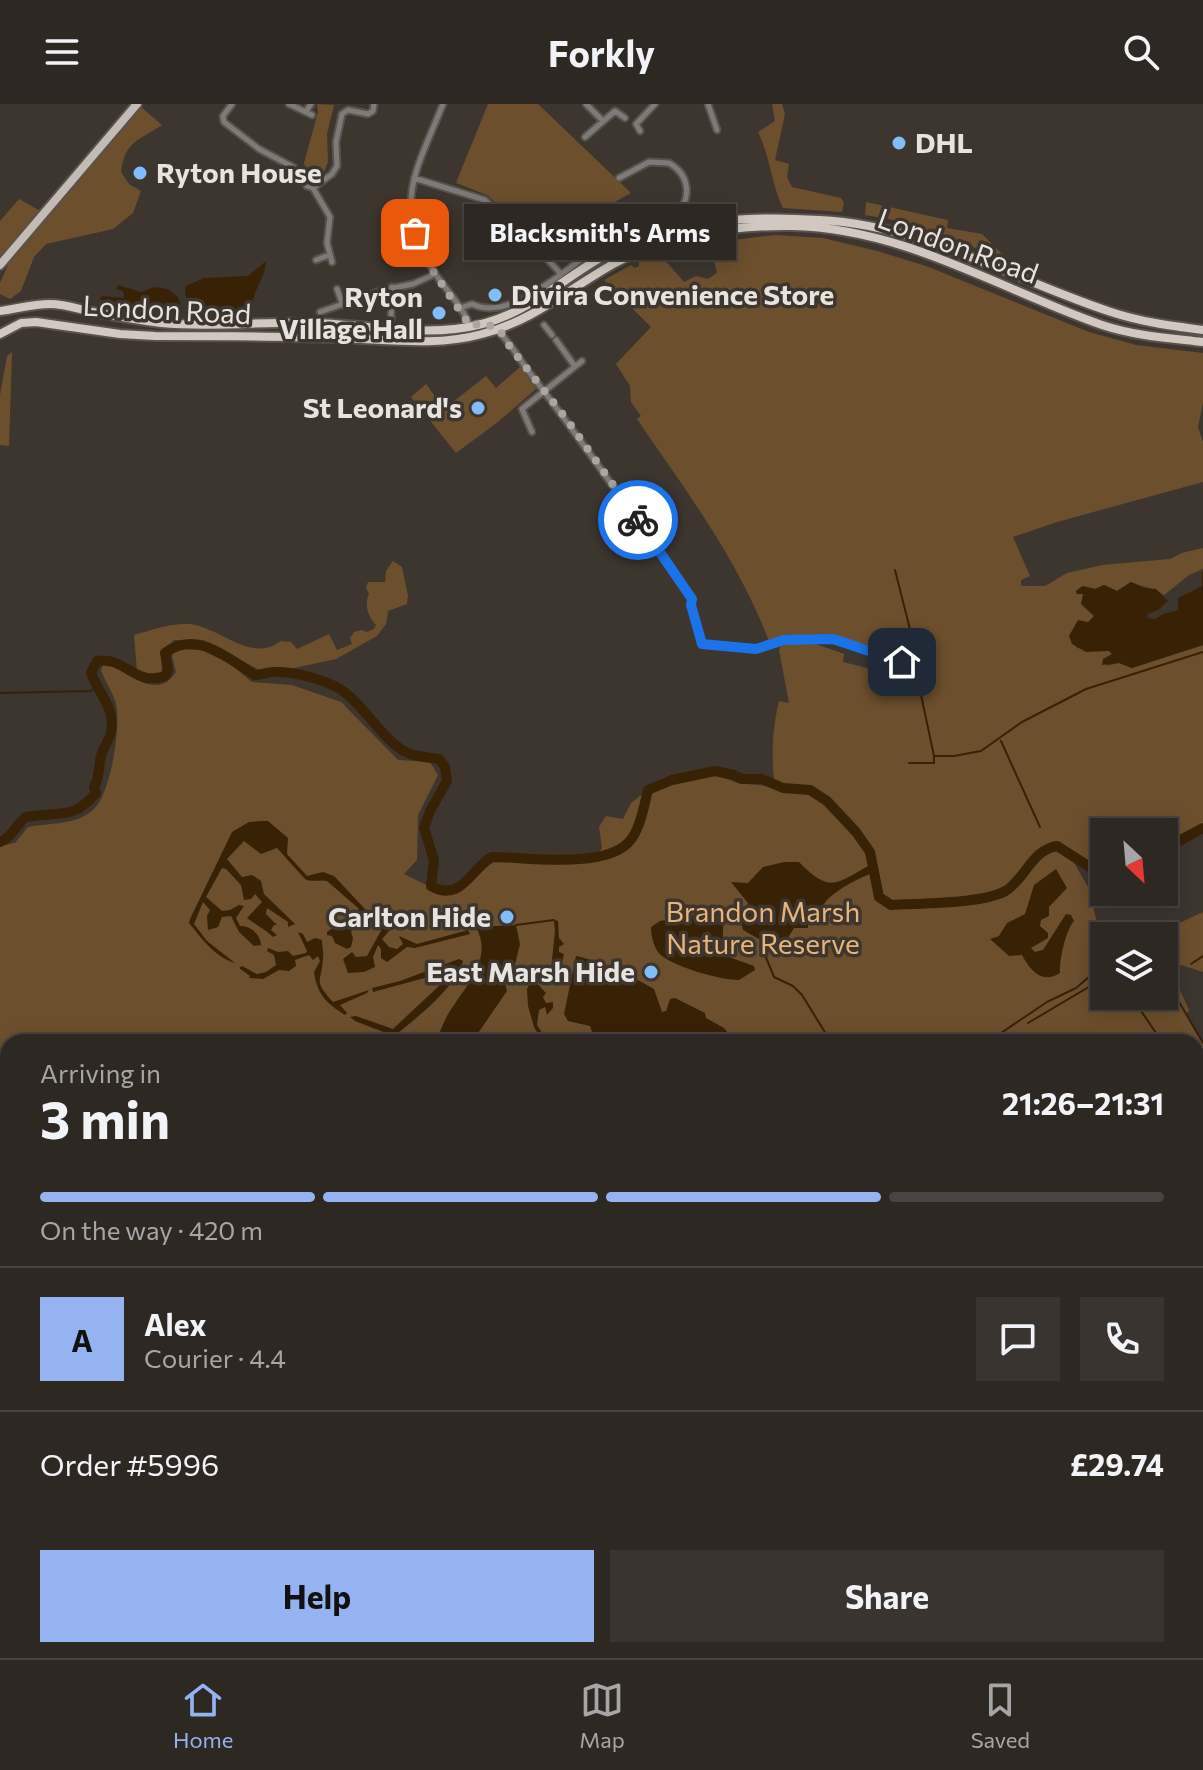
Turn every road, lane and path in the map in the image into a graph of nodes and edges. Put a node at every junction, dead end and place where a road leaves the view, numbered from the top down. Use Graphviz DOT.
graph roads {
  1 [pos="137,104"];
  2 [pos="232,104"];
  3 [pos="289,104"];
  4 [pos="311,104"];
  5 [pos="374,104"];
  6 [pos="443,104"];
  7 [pos="586,104"];
  8 [pos="655,104"];
  9 [pos="719,104"];
  10 [pos="708,106"];
  11 [pos="625,118"];
  12 [pos="603,121"];
  13 [pos="717,130"];
  14 [pos="640,131"];
  15 [pos="585,137"];
  16 [pos="414,178"];
  17 [pos="619,178"];
  18 [pos="313,188"];
  19 [pos="316,260"];
  20 [pos="0,265"];
  21 [pos="560,273"];
  22 [pos="435,274"];
  23 [pos="392,287"];
  24 [pos="337,289"];
  25 [pos="343,305"];
  26 [pos="460,308"];
  27 [pos="0,311"];
  28 [pos="320,312"];
  29 [pos="391,320"];
  30 [pos="483,323"];
  31 [pos="544,325"];
  32 [pos="470,326"];
  33 [pos="499,329"];
  34 [pos="1203,330"];
  35 [pos="0,334"];
  36 [pos="1203,342"];
  37 [pos="582,361"];
  38 [pos="574,365"];
  39 [pos="545,392"];
  40 [pos="532,432"];
  41 [pos="902,662"];
  1 -- 20 [label="main road"];
  2 -- 18 [label="street"];
  3 -- 4 [label="street"];
  5 -- 18 [label="street"];
  6 -- 16 [label="street"];
  7 -- 12 [label="street"];
  8 -- 14 [label="street"];
  9 -- 10 [label="street"];
  10 -- 13 [label="street"];
  11 -- 12 [label="street"];
  12 -- 15 [label="street"];
  16 -- 21 [label="street"];
  16 -- 22 [label="street"];
  17 -- 21 [label="street"];
  18 -- 19 [label="street"];
  21 -- 26 [label="street"];
  22 -- 23 [label="street"];
  22 -- 26 [label="street"];
  23 -- 25 [label="street"];
  23 -- 29 [label="street"];
  24 -- 25 [label="street"];
  25 -- 28 [label="street"];
  26 -- 32 [label="street"];
  27 -- 32 [label="highway, London Road"];
  30 -- 32 [label="highway, London Road"];
  30 -- 33 [label="street"];
  30 -- 34 [label="highway, London Road"];
  31 -- 38 [label="street"];
  33 -- 35 [label="highway, London Road"];
  33 -- 36 [label="highway, London Road"];
  33 -- 39 [label="street"];
  37 -- 38 [label="street"];
  38 -- 39 [label="street"];
  39 -- 40 [label="street"];
  39 -- 41 [label="street"];
}
